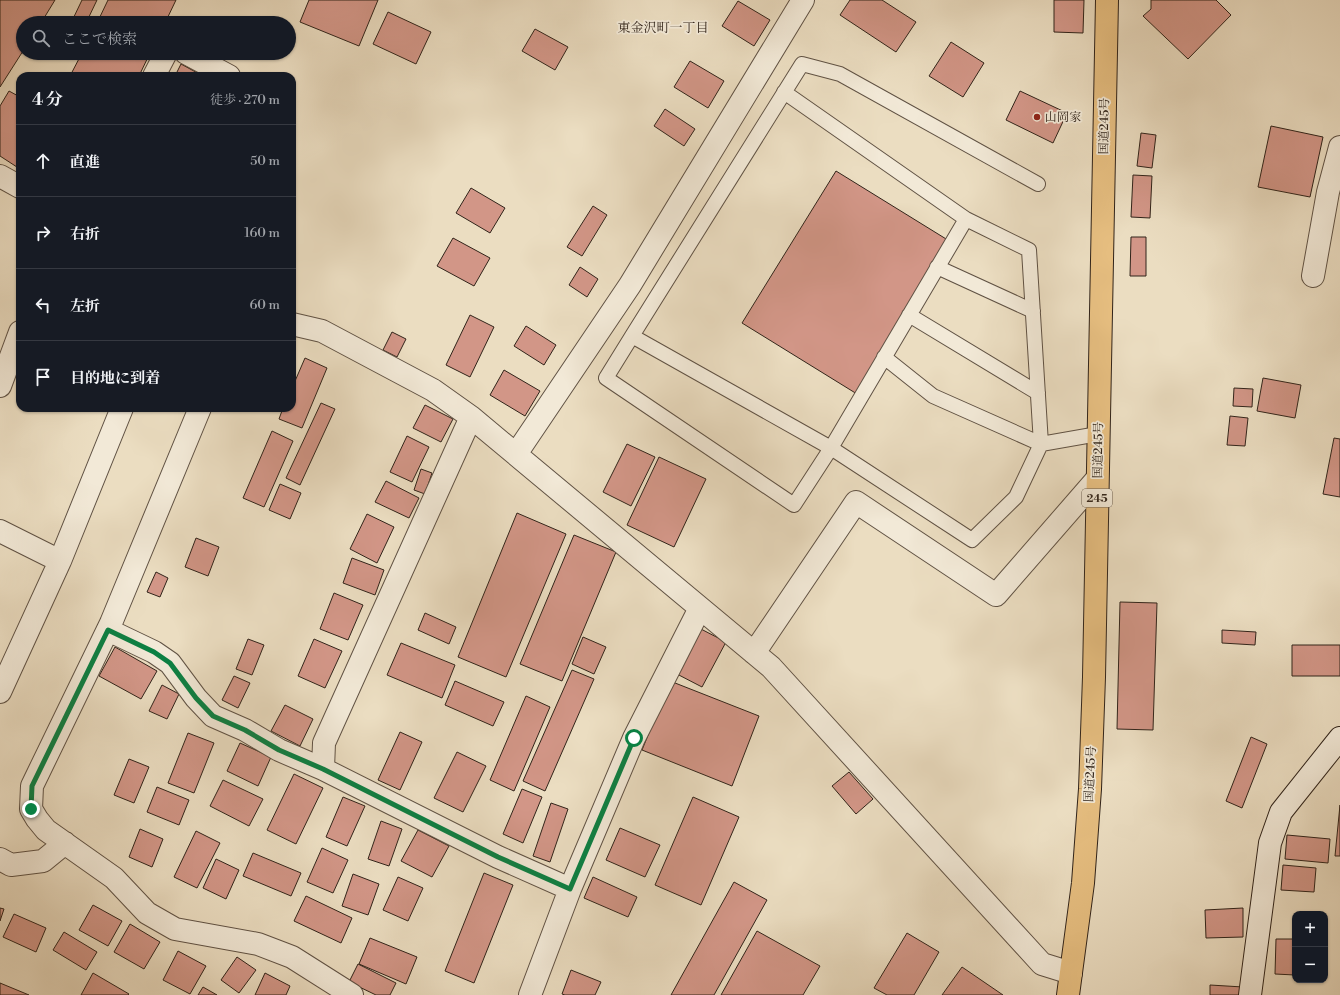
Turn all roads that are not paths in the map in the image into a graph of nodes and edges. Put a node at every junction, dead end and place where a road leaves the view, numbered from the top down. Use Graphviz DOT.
graph roads {
  1 [pos="803,0"];
  2 [pos="1107,0"];
  3 [pos="162,60"];
  4 [pos="199,60"];
  5 [pos="156,72"];
  6 [pos="222,72"];
  7 [pos="784,92"];
  8 [pos="1340,147"];
  9 [pos="0,176"];
  10 [pos="1038,184"];
  11 [pos="16,185"];
  12 [pos="966,219"];
  13 [pos="937,267"];
  14 [pos="1313,276"];
  15 [pos="1033,311"];
  16 [pos="909,315"];
  17 [pos="296,325"];
  18 [pos="632,336"];
  19 [pos="16,343"];
  20 [pos="884,357"];
  21 [pos="0,386"];
  22 [pos="1038,392"];
  23 [pos="120,412"];
  24 [pos="198,412"];
  25 [pos="471,417"];
  26 [pos="1098,434"];
  27 [pos="1041,444"];
  28 [pos="832,448"];
  29 [pos="516,454"];
  30 [pos="1097,480"];
  31 [pos="0,531"];
  32 [pos="60,561"];
  33 [pos="700,608"];
  34 [pos="108,630"];
  35 [pos="754,653"];
  36 [pos="0,692"];
  37 [pos="1340,738"];
  38 [pos="323,769"];
  39 [pos="65,844"];
  40 [pos="0,859"];
  41 [pos="570,889"];
  42 [pos="1071,973"];
  43 [pos="352,995"];
  44 [pos="530,995"];
  45 [pos="1068,995"];
  46 [pos="1250,995"];
  1 -- 29 [label="street"];
  2 -- 26 [label="highway, 国道245号 / 245"];
  3 -- 5 [label="street"];
  4 -- 6 [label="street"];
  7 -- 10 [label="lane"];
  7 -- 12 [label="lane"];
  7 -- 18 [label="lane"];
  8 -- 14 [label="street"];
  9 -- 11 [label="street"];
  12 -- 13 [label="lane"];
  12 -- 15 [label="lane"];
  13 -- 15 [label="lane"];
  13 -- 16 [label="lane"];
  15 -- 22 [label="lane"];
  16 -- 20 [label="lane"];
  16 -- 22 [label="lane"];
  17 -- 25 [label="street"];
  18 -- 28 [label="lane"];
  18 -- 28 [label="lane"];
  19 -- 21 [label="street"];
  20 -- 27 [label="lane"];
  20 -- 28 [label="lane"];
  22 -- 27 [label="lane"];
  23 -- 32 [label="street"];
  24 -- 34 [label="street"];
  25 -- 29 [label="street"];
  25 -- 38 [label="street"];
  26 -- 27 [label="lane"];
  26 -- 30 [label="highway, 国道245号 / 245"];
  27 -- 28 [label="lane"];
  29 -- 33 [label="street"];
  30 -- 35 [label="street"];
  30 -- 42 [label="highway, 国道245号 / 245"];
  31 -- 32 [label="street"];
  32 -- 36 [label="street"];
  33 -- 35 [label="street"];
  33 -- 41 [label="street"];
  34 -- 38 [label="street"];
  34 -- 39 [label="street"];
  35 -- 42 [label="street"];
  37 -- 46 [label="street"];
  38 -- 41 [label="street"];
  39 -- 40 [label="street"];
  39 -- 43 [label="street"];
  41 -- 44 [label="street"];
  42 -- 45 [label="highway, 国道245号 / 245"];
}
